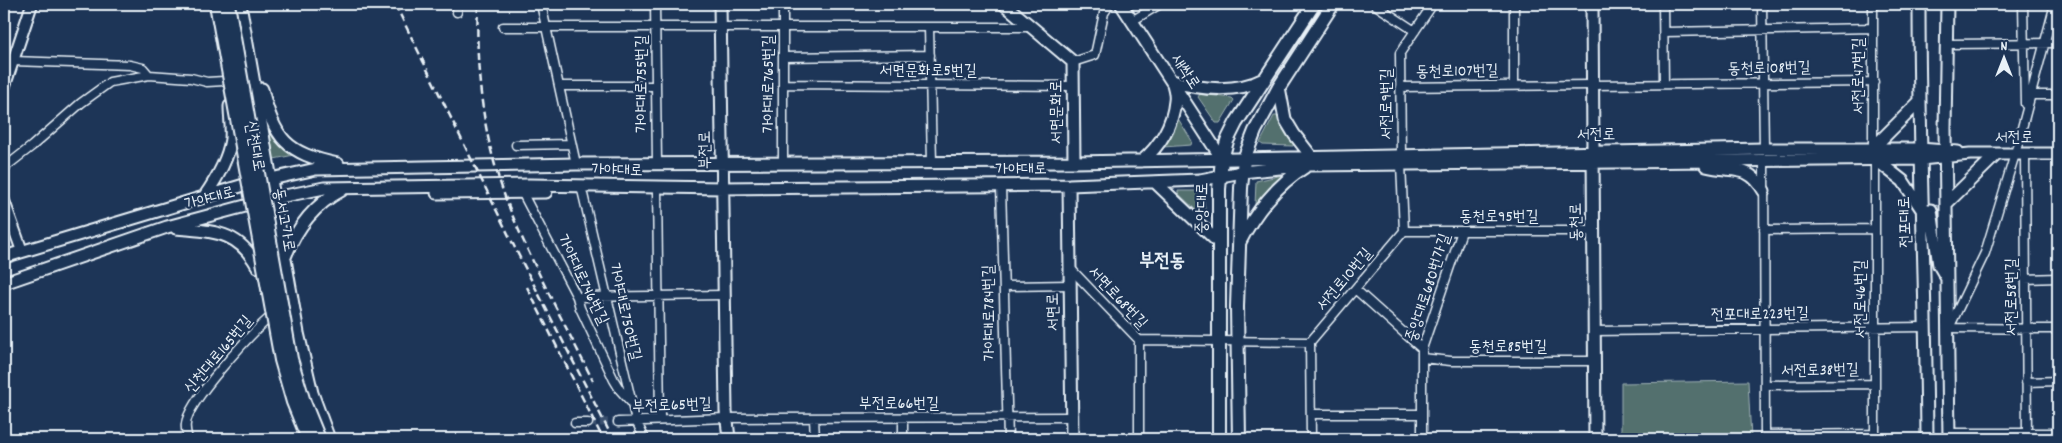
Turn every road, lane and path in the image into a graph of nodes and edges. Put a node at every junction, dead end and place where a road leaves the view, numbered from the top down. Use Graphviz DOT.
graph roads {
  1 [pos="32,4"];
  2 [pos="211,4"];
  3 [pos="216,4"];
  4 [pos="228,4"];
  5 [pos="240,4"];
  6 [pos="541,4"];
  7 [pos="656,4"];
  8 [pos="720,4"];
  9 [pos="783,4"];
  10 [pos="1004,4"];
  11 [pos="1110,4"];
  12 [pos="1121,4"];
  13 [pos="1160,4"];
  14 [pos="1314,4"];
  15 [pos="1333,4"];
  16 [pos="1374,4"];
  17 [pos="1433,4"];
  18 [pos="1514,4"];
  19 [pos="1592,4"];
  20 [pos="1663,4"];
  21 [pos="1762,4"];
  22 [pos="1873,4"];
  23 [pos="1919,4"];
  24 [pos="1947,4"];
  25 [pos="2023,4"];
  26 [pos="2055,4"];
  27 [pos="1132,21"];
  28 [pos="503,27"];
  29 [pos="1032,27"];
  30 [pos="546,28"];
  31 [pos="656,28"];
  32 [pos="720,28"];
  33 [pos="783,28"];
  34 [pos="929,28"];
  35 [pos="1873,28"];
  36 [pos="1762,30"];
  37 [pos="1415,31"];
  38 [pos="1664,32"];
  39 [pos="2058,43"];
  40 [pos="1947,44"];
  41 [pos="2024,44"];
  42 [pos="2044,44"];
  43 [pos="249,55"];
  44 [pos="930,55"];
  45 [pos="783,57"];
  46 [pos="13,61"];
  47 [pos="1073,62"];
  48 [pos="150,75"];
  49 [pos="1264,79"];
  50 [pos="224,81"];
  51 [pos="1172,81"];
  52 [pos="1874,82"];
  53 [pos="1763,83"];
  54 [pos="783,84"];
  55 [pos="930,84"];
  56 [pos="1592,84"];
  57 [pos="1664,84"];
  58 [pos="1514,85"];
  59 [pos="559,86"];
  60 [pos="656,86"];
  61 [pos="1074,86"];
  62 [pos="1400,86"];
  63 [pos="4,88"];
  64 [pos="1279,88"];
  65 [pos="2058,94"];
  66 [pos="2028,95"];
  67 [pos="1919,102"];
  68 [pos="230,106"];
  69 [pos="516,144"];
  70 [pos="571,144"];
  71 [pos="1946,153"];
  72 [pos="1764,154"];
  73 [pos="1874,154"];
  74 [pos="1920,154"];
  75 [pos="1997,154"];
  76 [pos="2020,154"];
  77 [pos="2058,154"];
  78 [pos="1593,156"];
  79 [pos="1222,159"];
  80 [pos="1244,159"];
  81 [pos="1401,159"];
  82 [pos="1310,160"];
  83 [pos="1142,161"];
  84 [pos="932,162"];
  85 [pos="1074,162"];
  86 [pos="1690,162"];
  87 [pos="657,163"];
  88 [pos="722,163"];
  89 [pos="783,163"];
  90 [pos="571,164"];
  91 [pos="4,168"];
  92 [pos="357,168"];
  93 [pos="1242,172"];
  94 [pos="1220,176"];
  95 [pos="271,179"];
  96 [pos="1155,182"];
  97 [pos="244,185"];
  98 [pos="1069,185"];
  99 [pos="1001,186"];
  100 [pos="352,187"];
  101 [pos="615,188"];
  102 [pos="657,188"];
  103 [pos="723,188"];
  104 [pos="582,190"];
  105 [pos="1764,192"];
  106 [pos="523,194"];
  107 [pos="204,197"];
  108 [pos="275,198"];
  109 [pos="4,201"];
  110 [pos="1946,204"];
  111 [pos="248,205"];
  112 [pos="1922,215"];
  113 [pos="167,227"];
  114 [pos="1874,228"];
  115 [pos="1764,230"];
  116 [pos="1404,231"];
  117 [pos="1462,231"];
  118 [pos="1594,231"];
  119 [pos="1240,242"];
  120 [pos="1219,243"];
  121 [pos="22,252"];
  122 [pos="4,257"];
  123 [pos="285,257"];
  124 [pos="258,267"];
  125 [pos="1070,268"];
  126 [pos="1947,278"];
  127 [pos="2058,278"];
  128 [pos="2026,279"];
  129 [pos="4,283"];
  130 [pos="1070,285"];
  131 [pos="1004,286"];
  132 [pos="1355,289"];
  133 [pos="658,295"];
  134 [pos="725,295"];
  135 [pos="606,296"];
  136 [pos="576,297"];
  137 [pos="269,318"];
  138 [pos="1875,327"];
  139 [pos="1926,327"];
  140 [pos="1948,328"];
  141 [pos="2058,328"];
  142 [pos="1764,329"];
  143 [pos="2026,329"];
  144 [pos="1594,331"];
  145 [pos="1139,340"];
  146 [pos="1219,341"];
  147 [pos="1237,342"];
  148 [pos="1310,342"];
  149 [pos="1422,349"];
  150 [pos="1422,358"];
  151 [pos="1594,361"];
  152 [pos="2058,381"];
  153 [pos="2026,382"];
  154 [pos="1875,384"];
  155 [pos="1765,385"];
  156 [pos="632,403"];
  157 [pos="1311,414"];
  158 [pos="1422,414"];
  159 [pos="1007,417"];
  160 [pos="1071,417"];
  161 [pos="726,418"];
  162 [pos="814,418"];
  163 [pos="903,418"];
  164 [pos="660,420"];
  165 [pos="636,421"];
  166 [pos="618,422"];
  167 [pos="575,423"];
  168 [pos="588,423"];
  169 [pos="2058,433"];
  170 [pos="1949,436"];
  171 [pos="2026,436"];
  172 [pos="1765,437"];
  173 [pos="1875,437"];
  174 [pos="188,439"];
  175 [pos="302,439"];
  176 [pos="308,439"];
  177 [pos="319,439"];
  178 [pos="329,439"];
  179 [pos="645,439"];
  180 [pos="729,439"];
  181 [pos="815,439"];
  182 [pos="903,439"];
  183 [pos="1008,439"];
  184 [pos="1072,439"];
  185 [pos="1139,439"];
  186 [pos="1219,439"];
  187 [pos="1239,439"];
  188 [pos="1311,439"];
  189 [pos="1422,439"];
  190 [pos="1595,439"];
  191 [pos="1927,439"];
  1 -- 46 [label="street"];
  2 -- 50 [label="main road, 신천대로"];
  3 -- 176 [label="main road, 동서고가로, bridge"];
  4 -- 177 [label="main road, 동서고가로, bridge"];
  5 -- 43 [label="main road, 신천대로"];
  6 -- 30 [label="street"];
  7 -- 31 [label="street, 가야대로755번길"];
  8 -- 32 [label="main road, 부전로"];
  9 -- 33 [label="street, 가야대로765번길"];
  10 -- 29 [label="main road, 서면문화로"];
  11 -- 47 [label="street, 서면문화로"];
  12 -- 27 [label="main road, 새싹로"];
  13 -- 27 [label="street"];
  14 -- 49 [label="main road, 중앙대로"];
  15 -- 64 [label="main road"];
  16 -- 37 [label="street"];
  17 -- 37 [label="street, 서전로9번길"];
  18 -- 58 [label="street, 동천로107번길"];
  19 -- 56 [label="main road, 동천로"];
  20 -- 38 [label="street"];
  21 -- 36 [label="street, 서전로38번길"];
  22 -- 35 [label="street, 서전로47번길"];
  23 -- 67 [label="main road, 전포대로"];
  24 -- 40 [label="main road"];
  25 -- 41 [label="street"];
  26 -- 42 [label="street"];
  27 -- 51 [label="main road, 새싹로"];
  28 -- 30 [label="street"];
  29 -- 34 [label="street"];
  29 -- 47 [label="main road, 서면문화로"];
  30 -- 31 [label="street"];
  30 -- 59 [label="street"];
  31 -- 32 [label="street"];
  31 -- 60 [label="street, 가야대로755번길"];
  32 -- 33 [label="street"];
  32 -- 88 [label="main road, 부전로"];
  33 -- 34 [label="street"];
  33 -- 45 [label="street, 가야대로765번길"];
  34 -- 44 [label="street"];
  35 -- 36 [label="street"];
  35 -- 52 [label="street, 서전로47번길"];
  36 -- 38 [label="street"];
  36 -- 53 [label="street, 서전로38번길"];
  37 -- 62 [label="street, 서전로9번길"];
  38 -- 57 [label="street"];
  39 -- 42 [label="street"];
  40 -- 41 [label="street"];
  40 -- 71 [label="main road"];
  41 -- 42 [label="street"];
  41 -- 66 [label="street"];
  42 -- 66 [label="street"];
  43 -- 92 [label="main road"];
  43 -- 95 [label="main road, 신천대로"];
  44 -- 45 [label="street"];
  44 -- 55 [label="street"];
  45 -- 54 [label="street, 가야대로765번길"];
  46 -- 48 [label="street"];
  46 -- 63 [label="street"];
  47 -- 61 [label="main road, 서면문화로"];
  48 -- 50 [label="street"];
  48 -- 91 [label="street"];
  49 -- 51 [label="main road"];
  49 -- 79 [label="main road, 중앙대로"];
  50 -- 68 [label="main road, 신천대로"];
  51 -- 79 [label="main road, 새싹로"];
  51 -- 83 [label="main road"];
  52 -- 53 [label="street, 동천로108번길"];
  52 -- 73 [label="street, 서전로47번길"];
  53 -- 57 [label="street, 동천로108번길"];
  53 -- 72 [label="street, 서전로38번길"];
  54 -- 55 [label="street, 서면문화로5번길"];
  54 -- 89 [label="street, 가야대로765번길"];
  55 -- 61 [label="street, 서면문화로5번길"];
  55 -- 84 [label="street"];
  56 -- 57 [label="street, 동천로108번길"];
  56 -- 58 [label="street, 동천로107번길"];
  56 -- 78 [label="main road, 동천로"];
  58 -- 62 [label="street, 동천로107번길"];
  59 -- 60 [label="street"];
  59 -- 70 [label="street"];
  60 -- 87 [label="street, 가야대로755번길"];
  61 -- 85 [label="main road, 서면문화로"];
  62 -- 81 [label="street, 서전로9번길"];
  64 -- 80 [label="main road"];
  64 -- 82 [label="main road"];
  65 -- 66 [label="street"];
  66 -- 76 [label="street"];
  67 -- 73 [label="main road"];
  67 -- 74 [label="main road, 전포대로"];
  68 -- 97 [label="main road, 신천대로"];
  68 -- 107 [label="main road"];
  69 -- 70 [label="street"];
  70 -- 90 [label="street"];
  71 -- 74 [label="main road, 서전로"];
  71 -- 75 [label="main road, 서전로"];
  71 -- 110 [label="main road"];
  72 -- 73 [label="main road, 서전로"];
  72 -- 78 [label="main road, 서전로"];
  72 -- 86 [label="main road, 서전로"];
  72 -- 105 [label="street, 서전로38번길"];
  73 -- 74 [label="main road, 서전로"];
  73 -- 112 [label="main road"];
  73 -- 114 [label="street, 서전로46번길"];
  74 -- 112 [label="main road, 전포대로"];
  75 -- 76 [label="main road, 서전로"];
  75 -- 110 [label="main road"];
  76 -- 77 [label="main road, 서전로"];
  76 -- 128 [label="street, 서전로58번길"];
  76 -- 140 [label="street"];
  78 -- 81 [label="main road, 서전로"];
  78 -- 86 [label="main road, 서전로"];
  78 -- 118 [label="main road, 동천로"];
  79 -- 80 [label="main road, 서전로"];
  79 -- 83 [label="main road, 가야대로"];
  79 -- 94 [label="main road, 중앙대로"];
  80 -- 82 [label="main road, 서전로"];
  80 -- 93 [label="main road"];
  81 -- 82 [label="main road, 서전로"];
  81 -- 116 [label="street"];
  82 -- 93 [label="main road, 서전로"];
  82 -- 119 [label="main road"];
  83 -- 85 [label="main road, 가야대로"];
  84 -- 85 [label="main road, 가야대로"];
  84 -- 89 [label="main road, 가야대로"];
  86 -- 105 [label="main road"];
  87 -- 88 [label="main road, 가야대로"];
  87 -- 90 [label="main road, 가야대로"];
  88 -- 89 [label="main road, 가야대로"];
  88 -- 103 [label="main road, 부전로"];
  90 -- 92 [label="main road, 가야대로"];
  92 -- 95 [label="main road, 가야대로"];
  93 -- 94 [label="main road, 가야대로"];
  93 -- 119 [label="main road"];
  94 -- 96 [label="main road, 가야대로"];
  94 -- 120 [label="main road, 중앙대로"];
  95 -- 97 [label="main road, 가야대로"];
  95 -- 108 [label="main road, 신천대로"];
  96 -- 98 [label="main road, 가야대로"];
  96 -- 120 [label="main road"];
  97 -- 107 [label="main road, 가야대로"];
  97 -- 111 [label="main road, 신천대로"];
  98 -- 99 [label="main road, 가야대로"];
  98 -- 125 [label="main road, 서면로"];
  99 -- 103 [label="main road, 가야대로"];
  99 -- 131 [label="street, 가야대로784번길"];
  100 -- 101 [label="main road, 가야대로"];
  100 -- 106 [label="main road"];
  100 -- 108 [label="main road, 가야대로"];
  100 -- 123 [label="main road"];
  101 -- 102 [label="main road, 가야대로"];
  101 -- 104 [label="main road"];
  102 -- 103 [label="main road, 가야대로"];
  102 -- 133 [label="street"];
  103 -- 134 [label="main road, 부전로"];
  104 -- 106 [label="main road"];
  104 -- 135 [label="street, 가야대로750번길"];
  105 -- 115 [label="street, 서전로38번길"];
  106 -- 136 [label="street, 가야대로746번길"];
  107 -- 121 [label="main road, 가야대로"];
  108 -- 111 [label="main road, 가야대로"];
  108 -- 123 [label="main road, 신천대로"];
  109 -- 121 [label="street"];
  110 -- 126 [label="main road"];
  111 -- 113 [label="main road, 가야대로"];
  111 -- 124 [label="main road, 신천대로"];
  112 -- 126 [label="main road"];
  112 -- 139 [label="main road, 전포대로"];
  113 -- 124 [label="main road"];
  113 -- 129 [label="main road, 가야대로"];
  114 -- 115 [label="street"];
  114 -- 138 [label="street, 서전로46번길"];
  115 -- 142 [label="street, 서전로38번길"];
  116 -- 117 [label="street, 동천로95번길"];
  116 -- 132 [label="street, 서전로10번길"];
  117 -- 118 [label="street, 동천로95번길"];
  117 -- 149 [label="street, 중앙대로680번가길"];
  118 -- 144 [label="main road, 동천로"];
  119 -- 147 [label="main road"];
  120 -- 146 [label="main road, 중앙대로"];
  121 -- 122 [label="main road, 가야대로"];
  123 -- 178 [label="main road, 신천대로"];
  124 -- 137 [label="main road, 신천대로"];
  125 -- 130 [label="main road, 서면로"];
  125 -- 145 [label="street, 서면로68번길"];
  126 -- 140 [label="main road"];
  127 -- 128 [label="street"];
  128 -- 143 [label="street, 서전로58번길"];
  130 -- 131 [label="street"];
  130 -- 160 [label="main road, 서면로"];
  131 -- 159 [label="street, 가야대로784번길"];
  132 -- 148 [label="street, 서전로10번길"];
  132 -- 149 [label="street"];
  133 -- 134 [label="street"];
  133 -- 135 [label="street"];
  133 -- 164 [label="street"];
  134 -- 161 [label="main road, 부전로"];
  135 -- 136 [label="street"];
  135 -- 156 [label="street, 가야대로750번길"];
  136 -- 156 [label="street, 가야대로746번길"];
  137 -- 174 [label="street, 신천대로165번길"];
  137 -- 175 [label="main road, 신천대로"];
  138 -- 139 [label="street, 전포대로223번길"];
  138 -- 142 [label="street, 전포대로223번길"];
  138 -- 154 [label="street, 서전로46번길"];
  139 -- 191 [label="main road, 전포대로"];
  140 -- 143 [label="street"];
  140 -- 170 [label="main road"];
  141 -- 143 [label="street"];
  142 -- 144 [label="street, 전포대로223번길"];
  142 -- 155 [label="street, 서전로38번길"];
  143 -- 153 [label="street, 서전로58번길"];
  144 -- 151 [label="main road, 동천로"];
  145 -- 146 [label="street"];
  145 -- 185 [label="street, 서면로68번길"];
  146 -- 147 [label="street"];
  146 -- 186 [label="main road, 중앙대로"];
  147 -- 148 [label="street"];
  147 -- 187 [label="main road"];
  148 -- 157 [label="street"];
  149 -- 150 [label="street, 중앙대로680번가길"];
  150 -- 151 [label="street, 동천로85번길"];
  150 -- 158 [label="street, 중앙대로680번가길"];
  151 -- 190 [label="main road, 동천로"];
  152 -- 153 [label="street"];
  153 -- 171 [label="street, 서전로58번길"];
  154 -- 155 [label="street, 서전로38번길"];
  154 -- 173 [label="street, 서전로46번길"];
  155 -- 172 [label="street, 서전로38번길"];
  156 -- 165 [label="street, 가야대로750번길"];
  157 -- 158 [label="street"];
  157 -- 188 [label="street"];
  158 -- 189 [label="street, 중앙대로680번가길"];
  159 -- 160 [label="street, 부전로66번길"];
  159 -- 163 [label="street, 부전로66번길"];
  159 -- 183 [label="street, 가야대로784번길"];
  160 -- 184 [label="main road, 서면로"];
  161 -- 162 [label="street, 부전로66번길"];
  161 -- 164 [label="street, 부전로65번길"];
  161 -- 180 [label="main road, 부전로"];
  162 -- 163 [label="street, 부전로66번길"];
  162 -- 181 [label="street"];
  163 -- 182 [label="street"];
  164 -- 165 [label="street, 부전로65번길"];
  165 -- 166 [label="street, 부전로65번길"];
  165 -- 179 [label="street, 가야대로750번길"];
  167 -- 168 [label="street"];
  169 -- 171 [label="street"];
  170 -- 171 [label="street"];
  172 -- 173 [label="street, 서전로38번길"];
}
